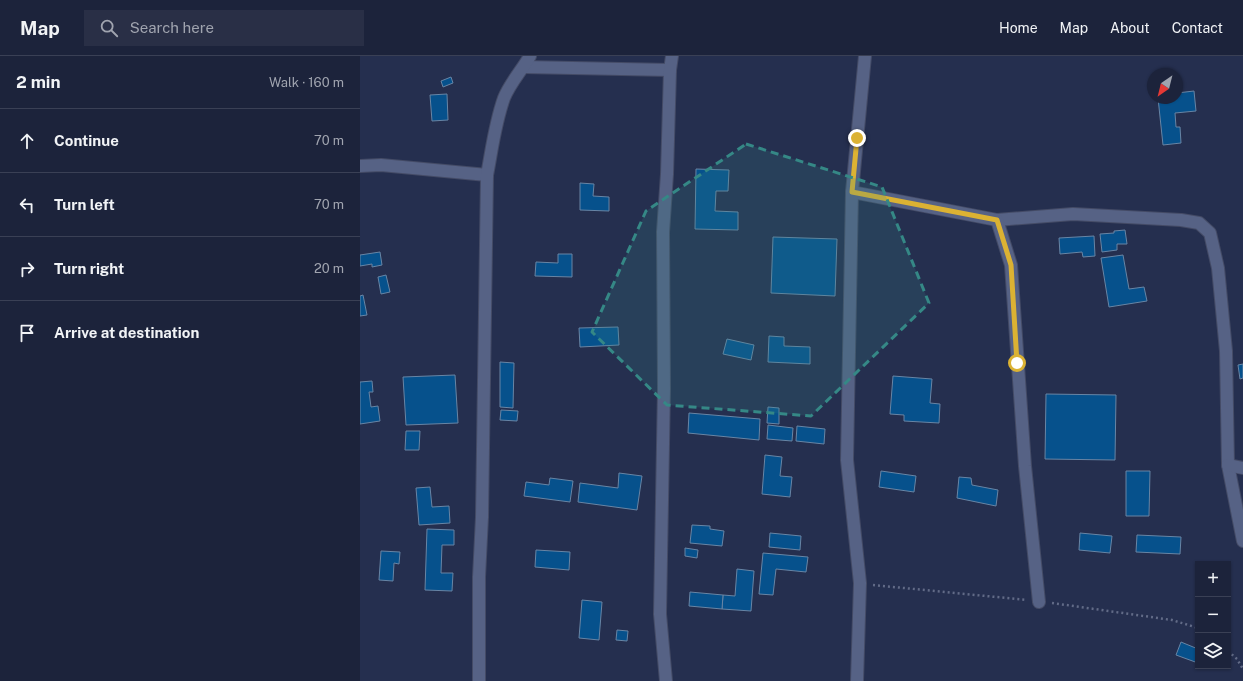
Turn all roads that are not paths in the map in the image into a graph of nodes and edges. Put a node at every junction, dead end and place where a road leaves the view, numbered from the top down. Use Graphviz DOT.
graph roads {
  1 [pos="530,56"];
  2 [pos="672,56"];
  3 [pos="865,56"];
  4 [pos="524,67"];
  5 [pos="670,70"];
  6 [pos="360,166"];
  7 [pos="487,175"];
  8 [pos="852,192"];
  9 [pos="997,220"];
  10 [pos="1228,465"];
  11 [pos="1243,468"];
  12 [pos="1243,541"];
  13 [pos="1039,602"];
  14 [pos="478,681"];
  15 [pos="666,681"];
  16 [pos="857,681"];
  1 -- 4 [label="street"];
  2 -- 5 [label="street"];
  3 -- 8 [label="street"];
  4 -- 5 [label="street"];
  4 -- 7 [label="street"];
  5 -- 15 [label="street"];
  6 -- 7 [label="street"];
  7 -- 14 [label="street"];
  8 -- 9 [label="street"];
  8 -- 16 [label="street"];
  9 -- 10 [label="street"];
  9 -- 13 [label="street"];
  10 -- 11 [label="street"];
  10 -- 12 [label="street"];
}
